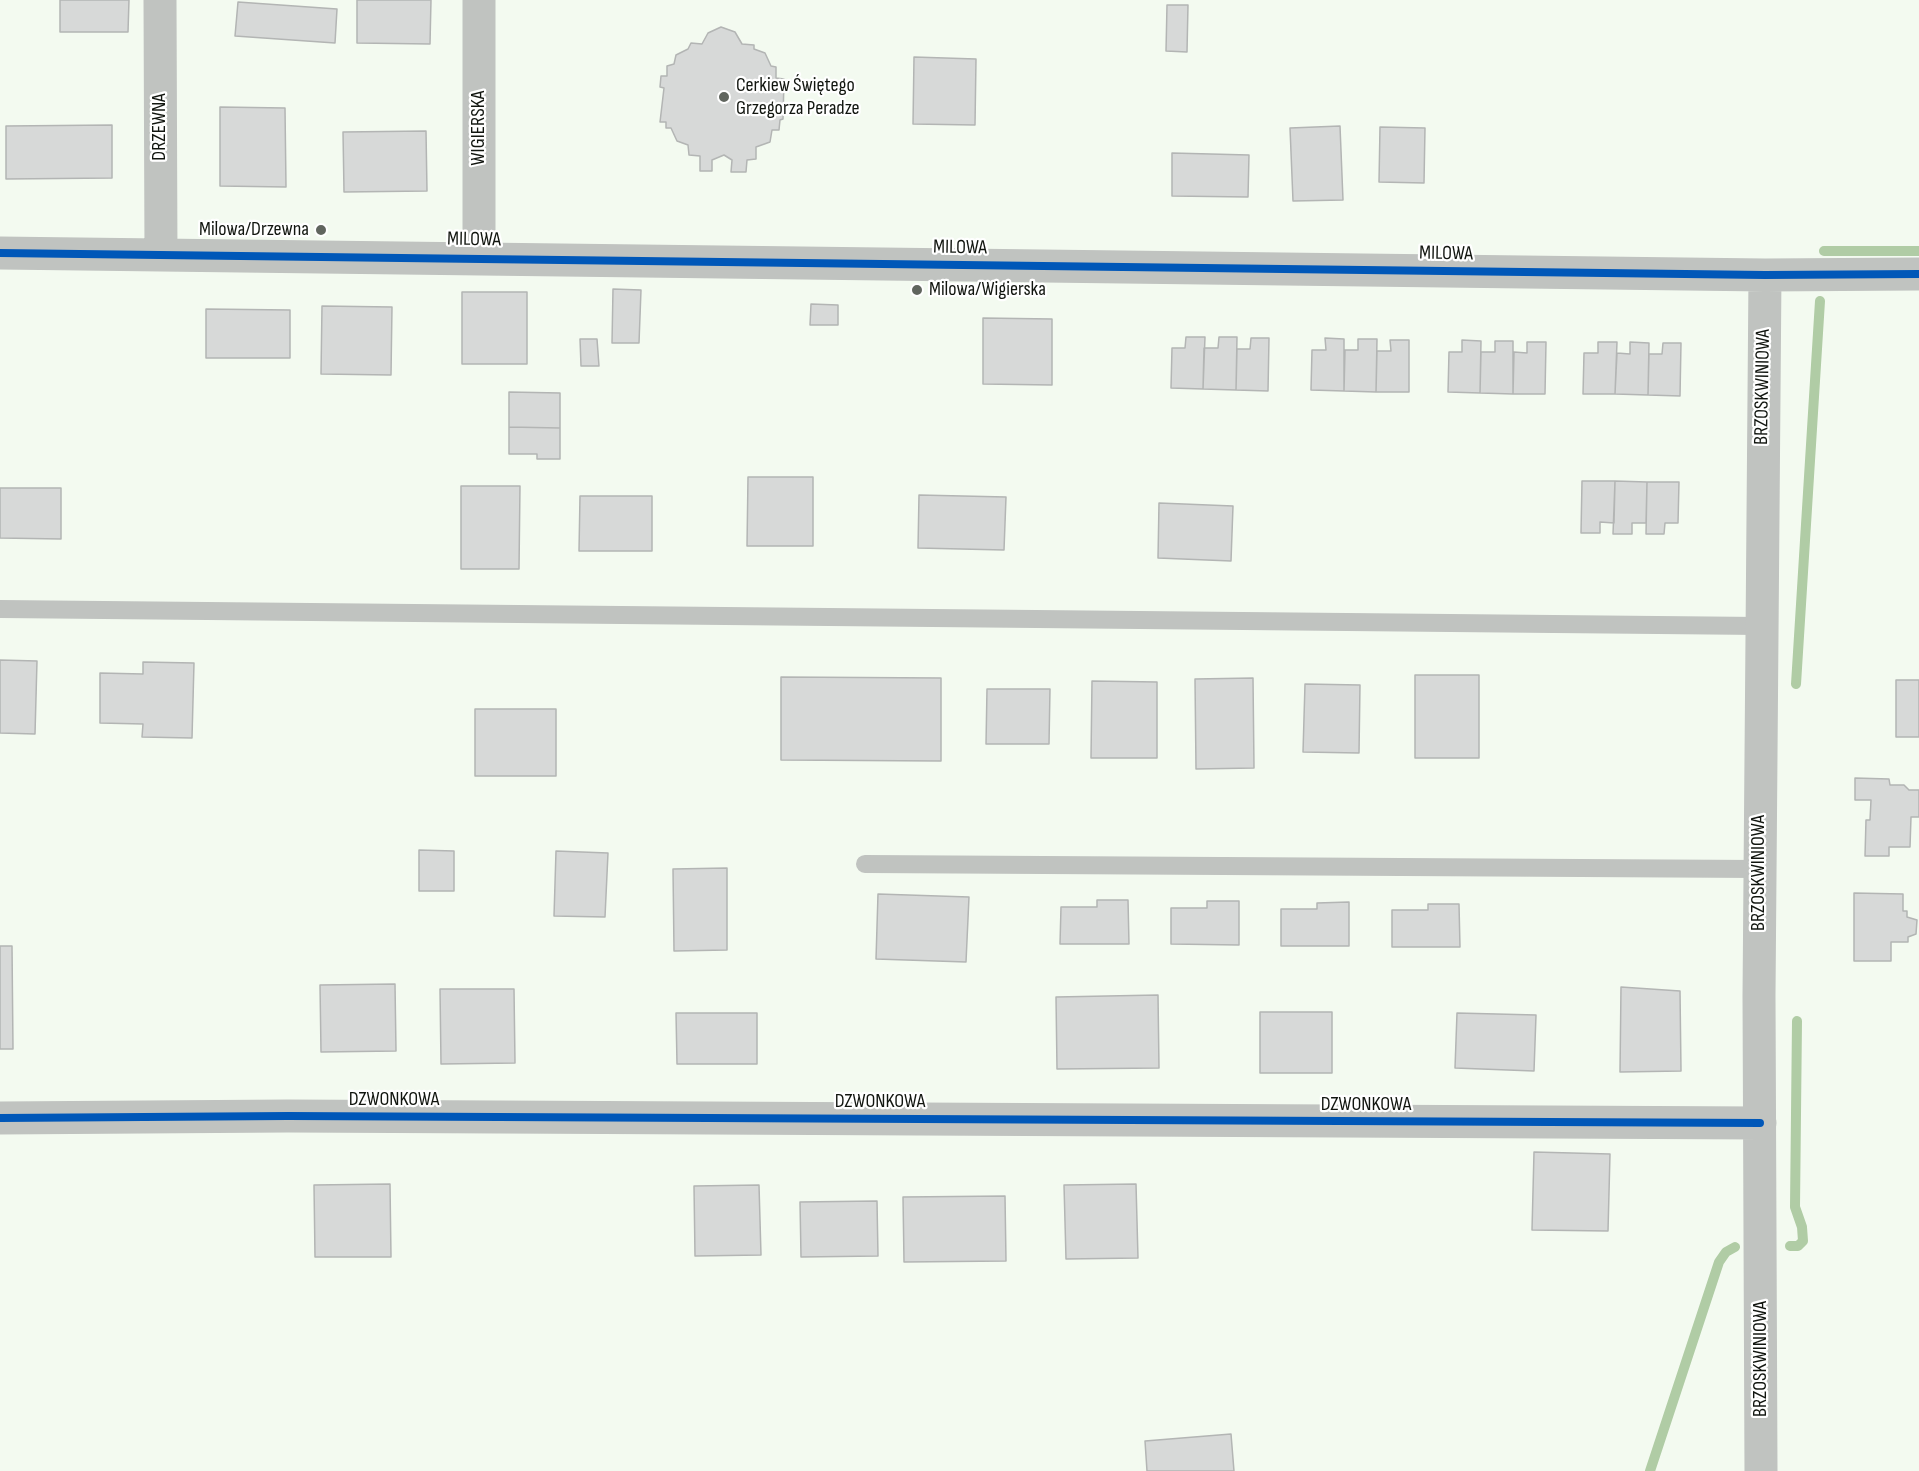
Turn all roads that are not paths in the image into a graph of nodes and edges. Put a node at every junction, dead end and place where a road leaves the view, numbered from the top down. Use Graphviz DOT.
graph roads {
  1 [pos="160,0"];
  2 [pos="479,0"];
  3 [pos="0,253"];
  4 [pos="161,255"];
  5 [pos="479,257"];
  6 [pos="1919,273"];
  7 [pos="1765,275"];
  8 [pos="0,609"];
  9 [pos="1761,627"];
  10 [pos="865,864"];
  11 [pos="1759,869"];
  12 [pos="0,1118"];
  13 [pos="1760,1123"];
  14 [pos="1761,1471"];
  1 -- 4 [label="street, DRZEWNA"];
  2 -- 5 [label="street, WIGIERSKA"];
  3 -- 4 [label="street, MILOWA"];
  4 -- 5 [label="street, MILOWA"];
  5 -- 7 [label="street, MILOWA"];
  6 -- 7 [label="street, MILOWA"];
  7 -- 9 [label="street, BRZOSKWINIOWA"];
  8 -- 9 [label="lane"];
  9 -- 11 [label="street, BRZOSKWINIOWA"];
  10 -- 11 [label="lane"];
  11 -- 13 [label="street, BRZOSKWINIOWA"];
  12 -- 13 [label="street, DZWONKOWA"];
  13 -- 14 [label="street, BRZOSKWINIOWA"];
}
